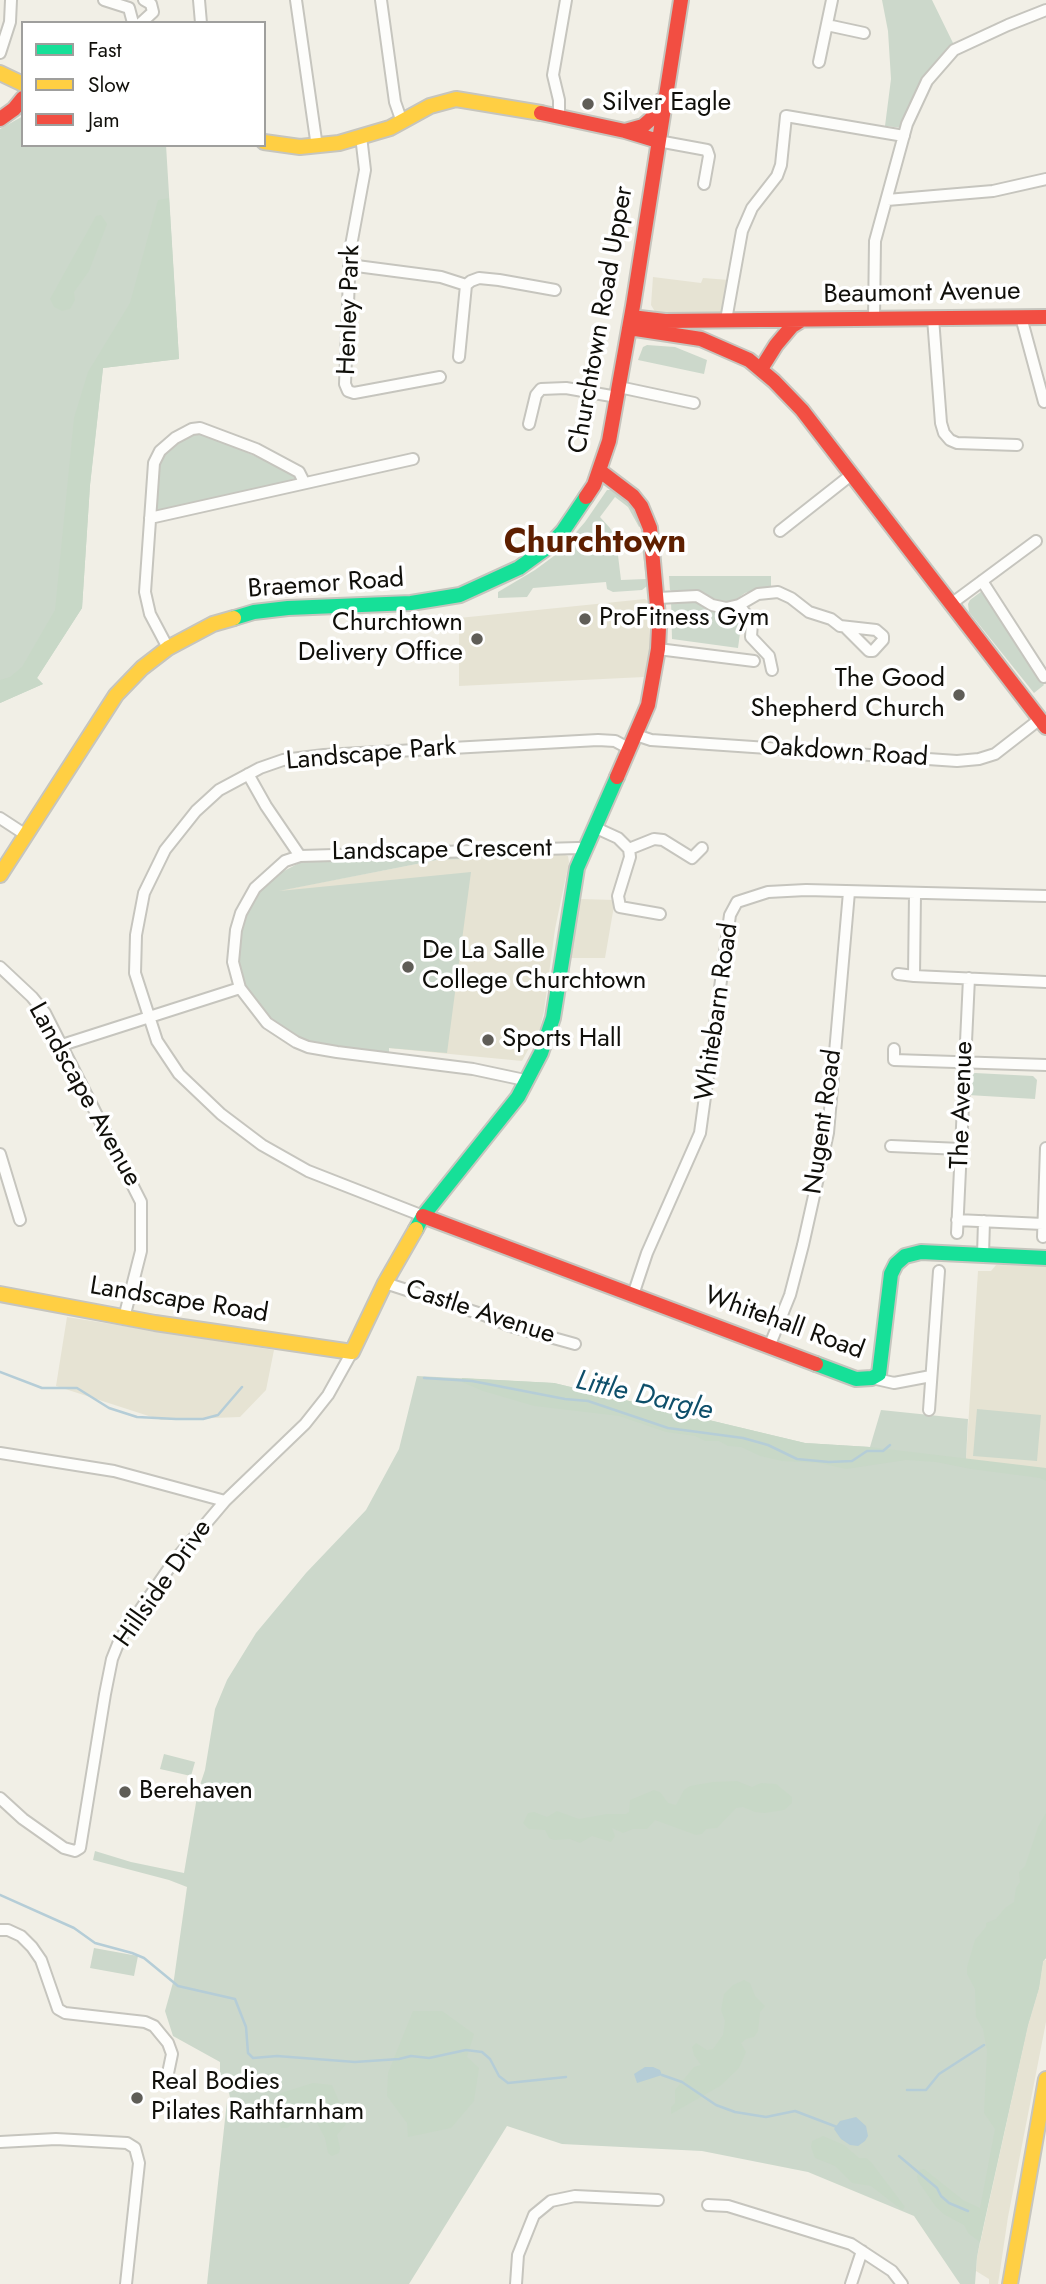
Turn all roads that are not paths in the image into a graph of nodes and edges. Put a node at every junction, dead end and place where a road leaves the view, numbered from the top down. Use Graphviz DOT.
graph roads {
  1 [pos="11,0"];
  2 [pos="104,0"];
  3 [pos="142,0"];
  4 [pos="199,0"];
  5 [pos="296,0"];
  6 [pos="381,0"];
  7 [pos="565,0"];
  8 [pos="681,0"];
  9 [pos="832,0"];
  10 [pos="129,8"];
  11 [pos="1046,10"];
  12 [pos="132,21"];
  13 [pos="143,21"];
  14 [pos="201,21"];
  15 [pos="827,24"];
  16 [pos="864,33"];
  17 [pos="0,52"];
  18 [pos="819,62"];
  19 [pos="0,73"];
  20 [pos="21,83"];
  21 [pos="667,90"];
  22 [pos="21,100"];
  23 [pos="559,117"];
  24 [pos="0,119"];
  25 [pos="402,122"];
  26 [pos="625,131"];
  27 [pos="361,136"];
  28 [pos="904,136"];
  29 [pos="658,141"];
  30 [pos="266,142"];
  31 [pos="317,147"];
  32 [pos="1046,179"];
  33 [pos="704,184"];
  34 [pos="887,200"];
  35 [pos="349,265"];
  36 [pos="466,285"];
  37 [pos="555,290"];
  38 [pos="1021,317"];
  39 [pos="1046,317"];
  40 [pos="933,318"];
  41 [pos="874,319"];
  42 [pos="726,320"];
  43 [pos="760,320"];
  44 [pos="800,321"];
  45 [pos="630,323"];
  46 [pos="665,326"];
  47 [pos="776,345"];
  48 [pos="725,349"];
  49 [pos="458,357"];
  50 [pos="761,369"];
  51 [pos="440,377"];
  52 [pos="618,392"];
  53 [pos="1044,402"];
  54 [pos="694,403"];
  55 [pos="529,424"];
  56 [pos="1017,445"];
  57 [pos="413,459"];
  58 [pos="600,471"];
  59 [pos="851,475"];
  60 [pos="304,482"];
  61 [pos="150,518"];
  62 [pos="780,531"];
  63 [pos="1036,541"];
  64 [pos="982,581"];
  65 [pos="658,598"];
  66 [pos="951,604"];
  67 [pos="740,606"];
  68 [pos="845,628"];
  69 [pos="168,648"];
  70 [pos="659,649"];
  71 [pos="754,661"];
  72 [pos="772,670"];
  73 [pos="1044,677"];
  74 [pos="1043,723"];
  75 [pos="636,735"];
  76 [pos="630,749"];
  77 [pos="248,774"];
  78 [pos="0,818"];
  79 [pos="594,827"];
  80 [pos="26,835"];
  81 [pos="702,848"];
  82 [pos="585,849"];
  83 [pos="629,849"];
  84 [pos="300,856"];
  85 [pos="0,875"];
  86 [pos="849,892"];
  87 [pos="915,894"];
  88 [pos="1046,896"];
  89 [pos="649,900"];
  90 [pos="648,912"];
  91 [pos="660,914"];
  92 [pos="0,967"];
  93 [pos="898,974"];
  94 [pos="914,976"];
  95 [pos="969,978"];
  96 [pos="1046,982"];
  97 [pos="240,988"];
  98 [pos="148,1017"];
  99 [pos="62,1045"];
  100 [pos="894,1049"];
  101 [pos="964,1064"];
  102 [pos="1046,1065"];
  103 [pos="526,1083"];
  104 [pos="891,1146"];
  105 [pos="1046,1148"];
  106 [pos="961,1149"];
  107 [pos="0,1154"];
  108 [pos="424,1216"];
  109 [pos="20,1220"];
  110 [pos="957,1220"];
  111 [pos="984,1221"];
  112 [pos="1043,1224"];
  113 [pos="957,1233"];
  114 [pos="1043,1237"];
  115 [pos="983,1255"];
  116 [pos="1046,1258"];
  117 [pos="939,1271"];
  118 [pos="385,1283"];
  119 [pos="0,1294"];
  120 [pos="633,1295"];
  121 [pos="124,1318"];
  122 [pos="575,1344"];
  123 [pos="769,1347"];
  124 [pos="352,1352"];
  125 [pos="931,1376"];
  126 [pos="872,1378"];
  127 [pos="929,1410"];
  128 [pos="0,1453"];
  129 [pos="225,1501"];
  130 [pos="0,1798"];
  131 [pos="0,1930"];
  132 [pos="167,2078"];
  133 [pos="1046,2079"];
  134 [pos="0,2142"];
  135 [pos="658,2200"];
  136 [pos="708,2205"];
  137 [pos="862,2251"];
  138 [pos="127,2284"];
  139 [pos="516,2284"];
  140 [pos="851,2284"];
  141 [pos="902,2284"];
  142 [pos="1010,2284"];
  1 -- 17 [label="street"];
  2 -- 10 [label="street"];
  3 -- 10 [label="street"];
  3 -- 13 [label="street"];
  4 -- 14 [label="street"];
  5 -- 31 [label="street"];
  6 -- 25 [label="street"];
  7 -- 23 [label="street"];
  8 -- 21 [label="street, Churchtown Road Upper"];
  9 -- 15 [label="street"];
  10 -- 12 [label="street"];
  11 -- 28 [label="street"];
  15 -- 16 [label="street"];
  15 -- 18 [label="street"];
  19 -- 20 [label="street"];
  21 -- 26 [label="street"];
  21 -- 29 [label="street, Churchtown Road Upper"];
  22 -- 24 [label="street"];
  23 -- 25 [label="street"];
  23 -- 26 [label="street"];
  25 -- 27 [label="street"];
  26 -- 29 [label="street"];
  27 -- 31 [label="street"];
  27 -- 35 [label="street, Henley Park"];
  28 -- 34 [label="street"];
  28 -- 42 [label="street"];
  29 -- 33 [label="street"];
  29 -- 45 [label="street, Churchtown Road Upper"];
  30 -- 31 [label="street"];
  32 -- 34 [label="street"];
  34 -- 41 [label="street"];
  35 -- 36 [label="street"];
  35 -- 51 [label="street, Henley Park"];
  36 -- 37 [label="street"];
  36 -- 49 [label="street"];
  38 -- 39 [label="street, Beaumont Avenue"];
  38 -- 40 [label="street, Beaumont Avenue"];
  38 -- 53 [label="street"];
  40 -- 41 [label="street, Beaumont Avenue"];
  40 -- 56 [label="street"];
  41 -- 44 [label="street, Beaumont Avenue"];
  42 -- 43 [label="street, Beaumont Avenue"];
  42 -- 46 [label="street, Beaumont Avenue"];
  42 -- 48 [label="street"];
  43 -- 44 [label="street, Beaumont Avenue"];
  43 -- 47 [label="street"];
  44 -- 47 [label="street, Beaumont Avenue"];
  45 -- 46 [label="street"];
  45 -- 52 [label="street, Churchtown Road Upper"];
  46 -- 48 [label="street"];
  47 -- 50 [label="street"];
  48 -- 50 [label="street"];
  50 -- 59 [label="street"];
  52 -- 54 [label="street"];
  52 -- 55 [label="street"];
  52 -- 58 [label="street, Churchtown Road Upper"];
  57 -- 60 [label="street"];
  58 -- 65 [label="street, Churchtown Road Upper"];
  58 -- 69 [label="street, Braemor Road"];
  59 -- 62 [label="street"];
  59 -- 66 [label="street"];
  60 -- 61 [label="street"];
  60 -- 61 [label="street"];
  61 -- 69 [label="street"];
  63 -- 64 [label="street"];
  64 -- 66 [label="street"];
  64 -- 73 [label="street"];
  65 -- 67 [label="street"];
  65 -- 70 [label="street, Churchtown Road Upper"];
  66 -- 74 [label="street"];
  67 -- 68 [label="street"];
  67 -- 72 [label="street"];
  69 -- 80 [label="street, Braemor Road"];
  70 -- 71 [label="street"];
  70 -- 75 [label="street, Churchtown Road Upper"];
  74 -- 75 [label="street, Oakdown Road"];
  75 -- 76 [label="street, Churchtown Road Upper"];
  76 -- 77 [label="street, Landscape Park"];
  76 -- 79 [label="street, Churchtown Road Upper"];
  77 -- 84 [label="street, Landscape Crescent"];
  77 -- 98 [label="street, Landscape Park"];
  78 -- 80 [label="street"];
  79 -- 82 [label="street, Churchtown Road Upper"];
  79 -- 83 [label="street"];
  80 -- 85 [label="street, Braemor Road"];
  81 -- 83 [label="street"];
  82 -- 84 [label="street, Landscape Crescent"];
  82 -- 103 [label="street, Churchtown Road Upper"];
  83 -- 90 [label="street"];
  84 -- 97 [label="street, Landscape Crescent"];
  86 -- 87 [label="street, Whitebarn Road"];
  86 -- 120 [label="street, Whitebarn Road"];
  86 -- 123 [label="street, Nugent Road"];
  87 -- 88 [label="street, Whitebarn Road"];
  87 -- 94 [label="street"];
  89 -- 90 [label="street"];
  90 -- 91 [label="street"];
  92 -- 99 [label="street, Landscape Avenue"];
  93 -- 94 [label="street"];
  94 -- 95 [label="street"];
  95 -- 96 [label="street"];
  95 -- 101 [label="street, The Avenue"];
  97 -- 98 [label="street"];
  97 -- 103 [label="street, Landscape Crescent"];
  98 -- 99 [label="street"];
  98 -- 108 [label="street, Landscape Park"];
  99 -- 121 [label="street, Landscape Avenue"];
  100 -- 101 [label="street"];
  101 -- 102 [label="street"];
  101 -- 106 [label="street, The Avenue"];
  103 -- 108 [label="street, Churchtown Road Upper"];
  104 -- 106 [label="street"];
  105 -- 112 [label="street"];
  106 -- 110 [label="street, The Avenue"];
  107 -- 109 [label="street"];
  108 -- 118 [label="street, Churchtown Road Upper"];
  108 -- 120 [label="street, Whitehall Road"];
  110 -- 111 [label="street"];
  110 -- 113 [label="street, The Avenue"];
  111 -- 112 [label="street"];
  111 -- 115 [label="street"];
  112 -- 114 [label="street"];
  115 -- 116 [label="street, Whitehall Road"];
  115 -- 126 [label="street, Whitehall Road"];
  117 -- 125 [label="street"];
  118 -- 122 [label="street, Castle Avenue"];
  118 -- 124 [label="street, Churchtown Road Upper"];
  119 -- 121 [label="street, Landscape Road"];
  120 -- 123 [label="street, Whitehall Road"];
  121 -- 124 [label="street, Landscape Road"];
  123 -- 126 [label="street, Whitehall Road"];
  124 -- 129 [label="street, Hillside Drive"];
  125 -- 126 [label="street"];
  125 -- 127 [label="street"];
  128 -- 129 [label="street"];
  129 -- 130 [label="street, Hillside Drive"];
  131 -- 132 [label="street"];
  133 -- 142 [label="street"];
  134 -- 138 [label="street"];
  135 -- 139 [label="street"];
  136 -- 137 [label="street"];
  137 -- 140 [label="street"];
  137 -- 141 [label="street"];
}
